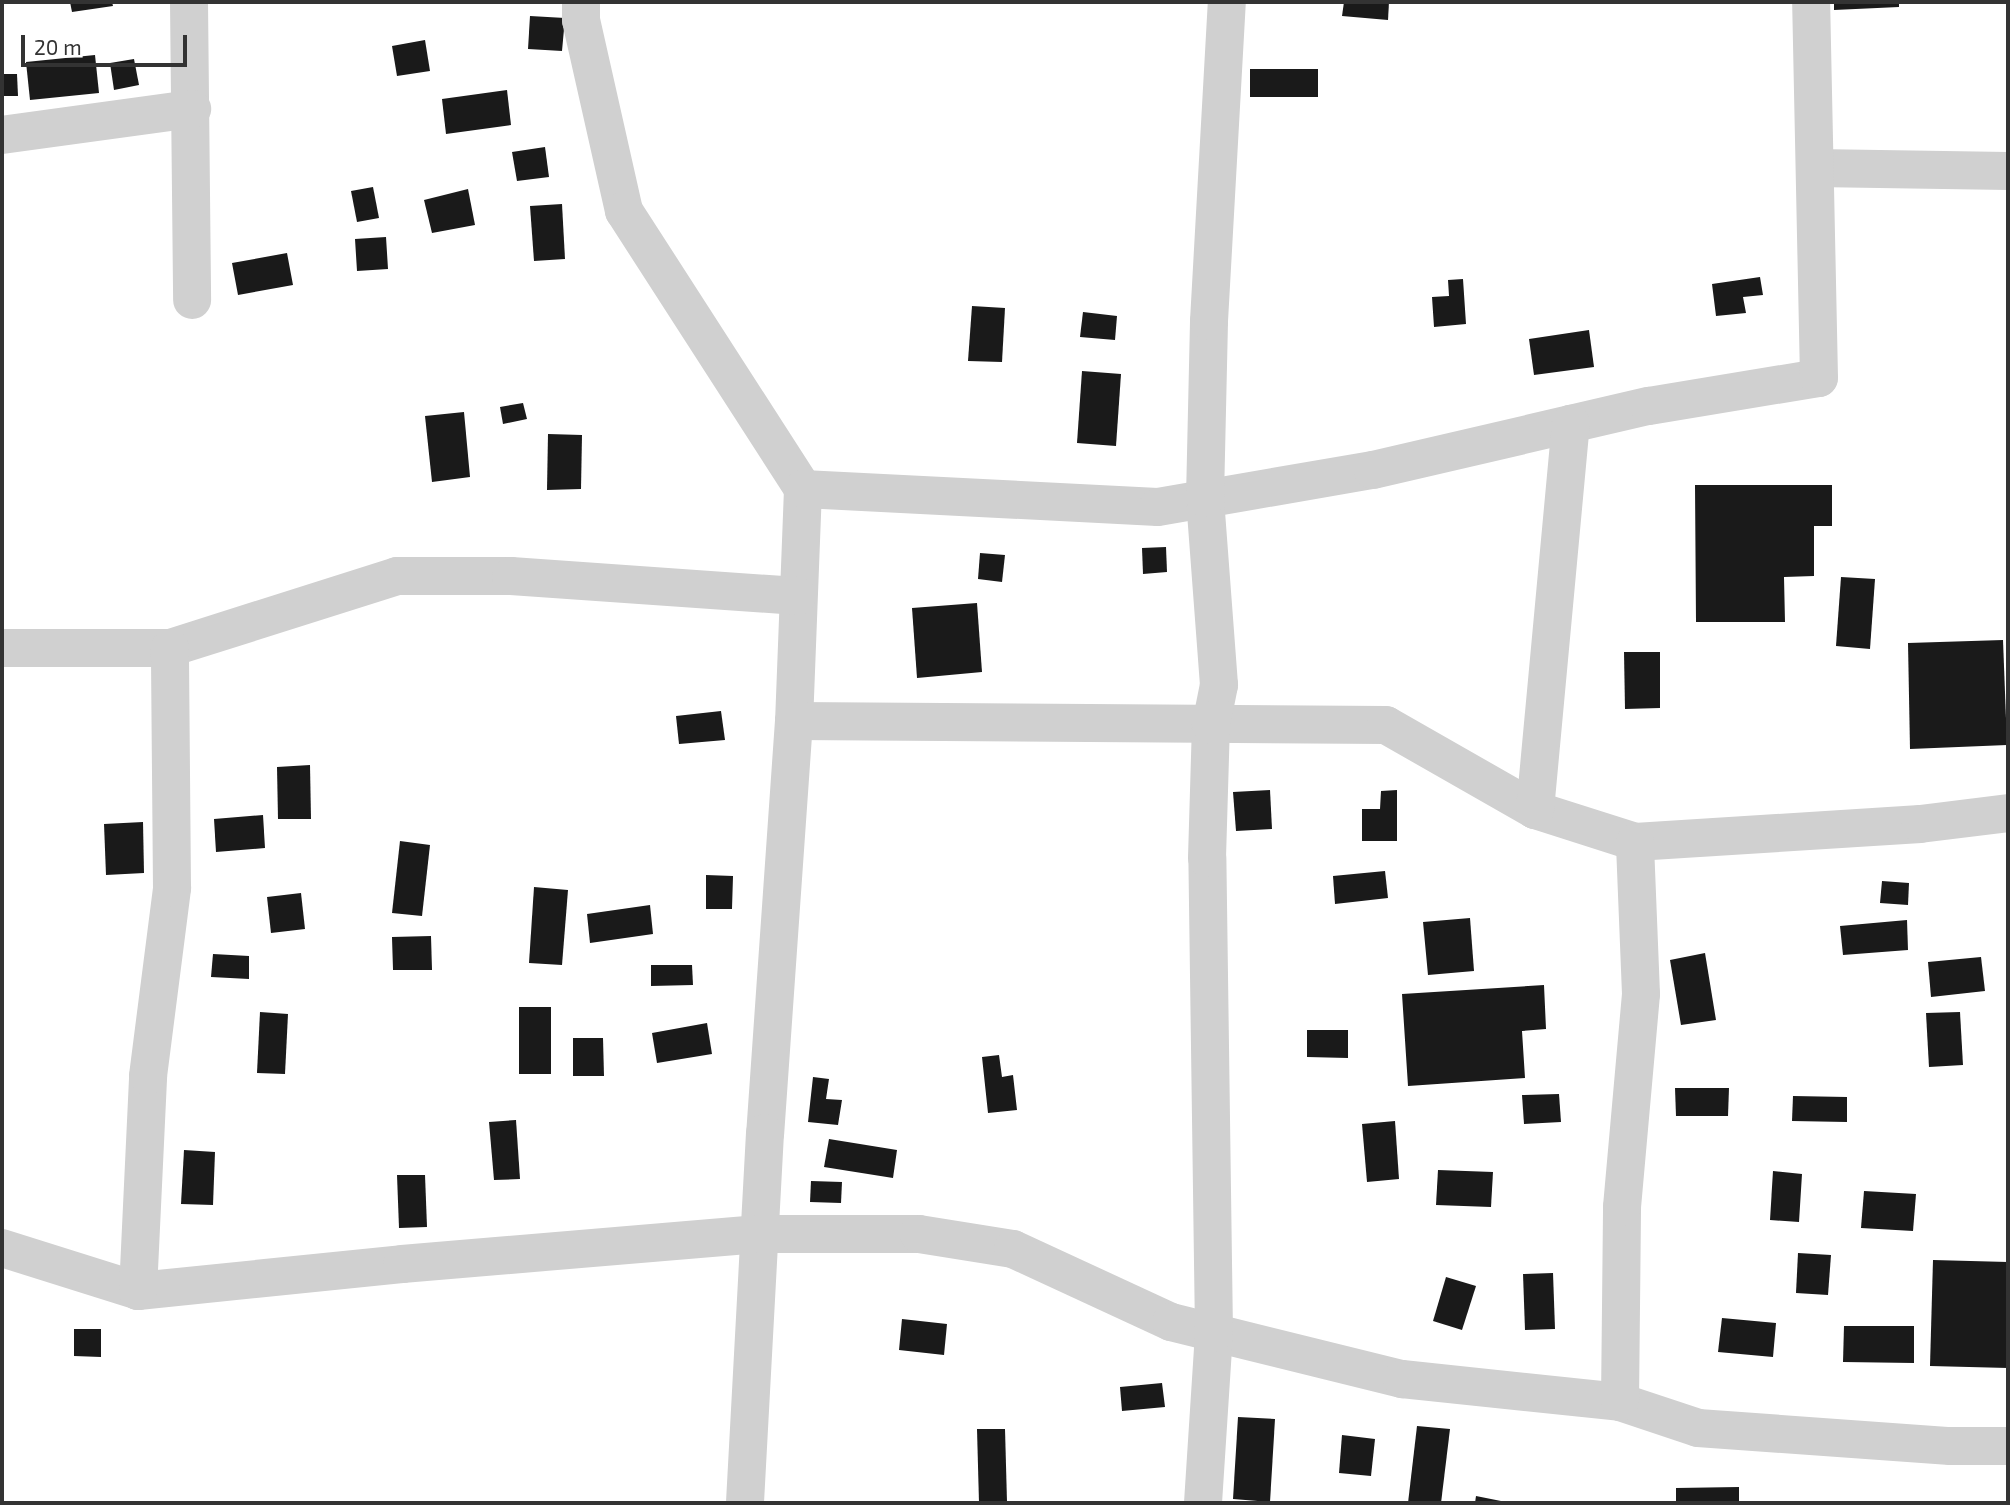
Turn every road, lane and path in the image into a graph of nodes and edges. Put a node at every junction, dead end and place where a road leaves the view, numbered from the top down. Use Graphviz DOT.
graph roads {
  1 [pos="189,2"];
  2 [pos="581,2"];
  3 [pos="1227,2"];
  4 [pos="1811,2"];
  5 [pos="192,109"];
  6 [pos="2,135"];
  7 [pos="1815,168"];
  8 [pos="2008,171"];
  9 [pos="192,300"];
  10 [pos="1571,424"];
  11 [pos="803,489"];
  12 [pos="1205,498"];
  13 [pos="797,596"];
  14 [pos="2,648"];
  15 [pos="170,648"];
  16 [pos="794,721"];
  17 [pos="1211,725"];
  18 [pos="1535,810"];
  19 [pos="2008,813"];
  20 [pos="1635,842"];
  21 [pos="759,1234"];
  22 [pos="2,1248"];
  23 [pos="138,1291"];
  24 [pos="1214,1334"];
  25 [pos="1620,1402"];
  26 [pos="2008,1446"];
  27 [pos="745,1503"];
  28 [pos="1203,1503"];
  1 -- 5 [label="street"];
  2 -- 11 [label="street"];
  3 -- 12 [label="street"];
  4 -- 7 [label="street"];
  5 -- 6 [label="street"];
  5 -- 9 [label="street"];
  7 -- 8 [label="street"];
  7 -- 10 [label="street"];
  10 -- 12 [label="street"];
  10 -- 18 [label="street"];
  11 -- 12 [label="street"];
  11 -- 13 [label="street"];
  12 -- 17 [label="street"];
  13 -- 15 [label="street"];
  13 -- 16 [label="street"];
  14 -- 15 [label="street"];
  15 -- 23 [label="street"];
  16 -- 17 [label="street"];
  16 -- 21 [label="street"];
  17 -- 18 [label="street"];
  17 -- 24 [label="street"];
  18 -- 20 [label="street"];
  19 -- 20 [label="street"];
  20 -- 25 [label="street"];
  21 -- 23 [label="street"];
  21 -- 24 [label="street"];
  21 -- 27 [label="street"];
  22 -- 23 [label="street"];
  24 -- 25 [label="street"];
  24 -- 28 [label="street"];
  25 -- 26 [label="street"];
}
